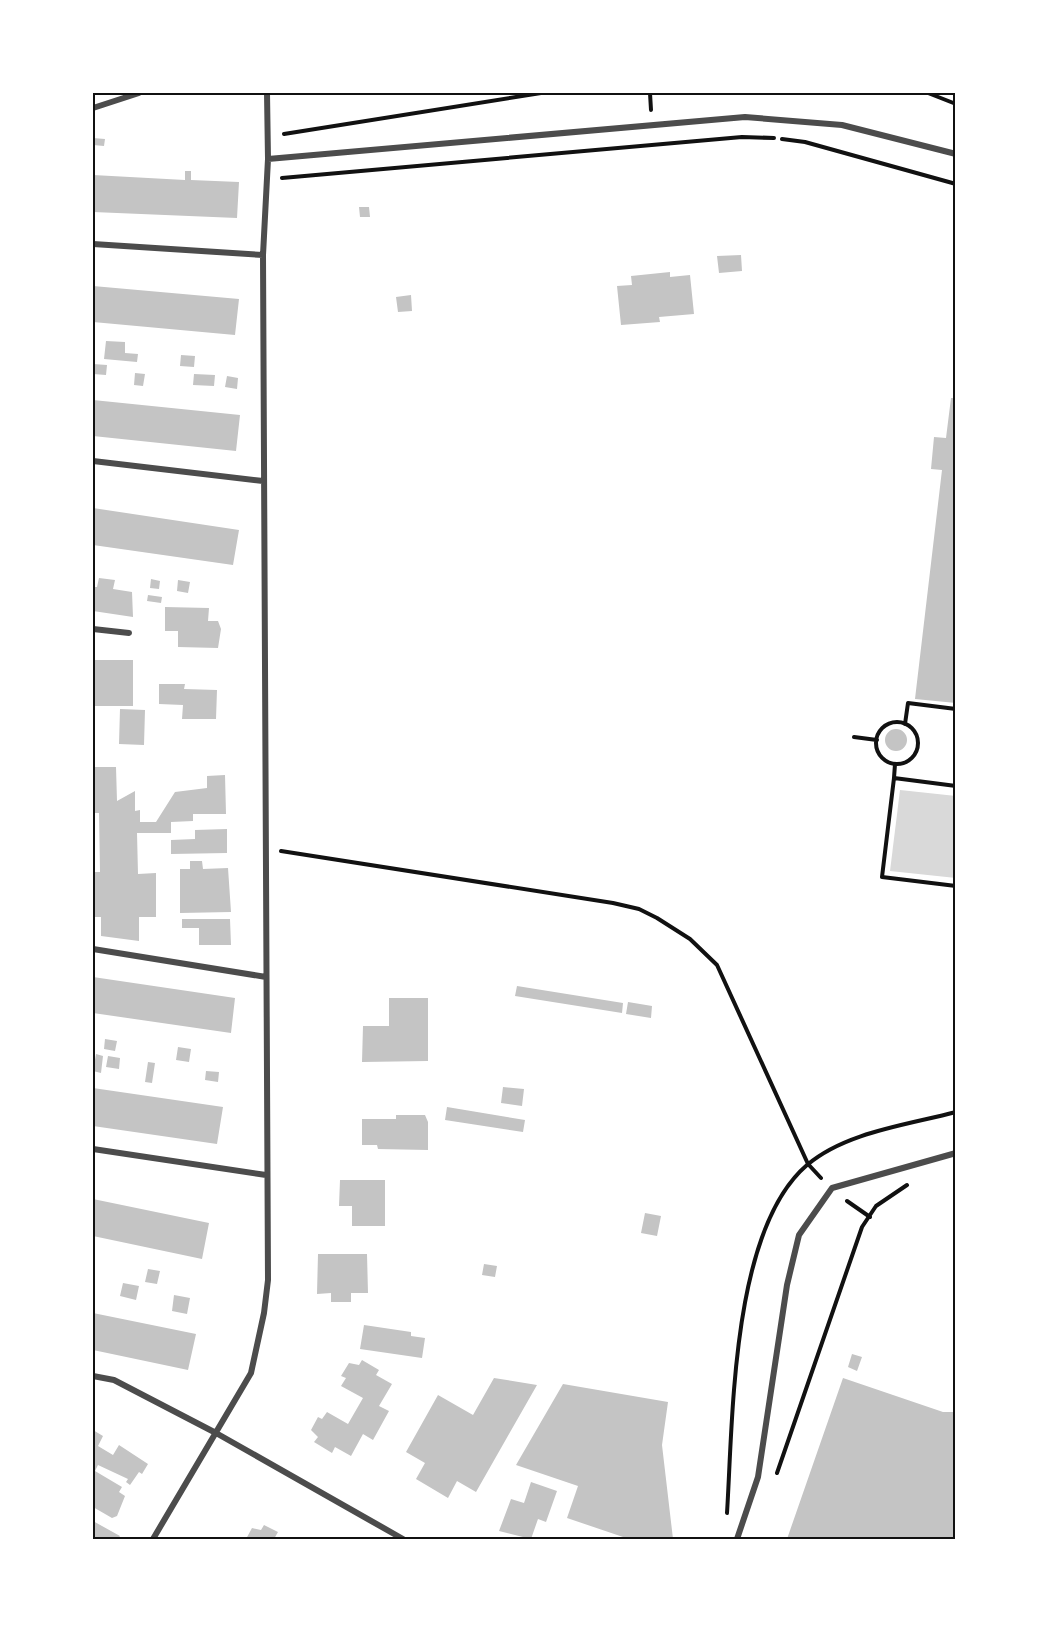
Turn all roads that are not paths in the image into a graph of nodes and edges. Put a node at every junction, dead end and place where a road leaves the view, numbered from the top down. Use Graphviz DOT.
graph roads {
  1 [pos="139,93"];
  2 [pos="267,93"];
  3 [pos="93,108"];
  4 [pos="956,154"];
  5 [pos="268,159"];
  6 [pos="93,244"];
  7 [pos="263,255"];
  8 [pos="93,462"];
  9 [pos="264,481"];
  10 [pos="93,629"];
  11 [pos="129,633"];
  12 [pos="93,949"];
  13 [pos="266,977"];
  14 [pos="93,1149"];
  15 [pos="956,1153"];
  16 [pos="266,1175"];
  17 [pos="93,1376"];
  18 [pos="216,1433"];
  19 [pos="153,1539"];
  20 [pos="403,1539"];
  21 [pos="737,1539"];
  1 -- 3 [label="street"];
  2 -- 5 [label="street"];
  4 -- 5 [label="street"];
  5 -- 7 [label="street"];
  6 -- 7 [label="street"];
  7 -- 9 [label="street"];
  8 -- 9 [label="street"];
  9 -- 13 [label="street"];
  10 -- 11 [label="street"];
  12 -- 13 [label="street"];
  13 -- 16 [label="street"];
  14 -- 16 [label="street"];
  15 -- 21 [label="street"];
  16 -- 18 [label="street"];
  17 -- 18 [label="street"];
  18 -- 19 [label="street"];
  18 -- 20 [label="street"];
}
